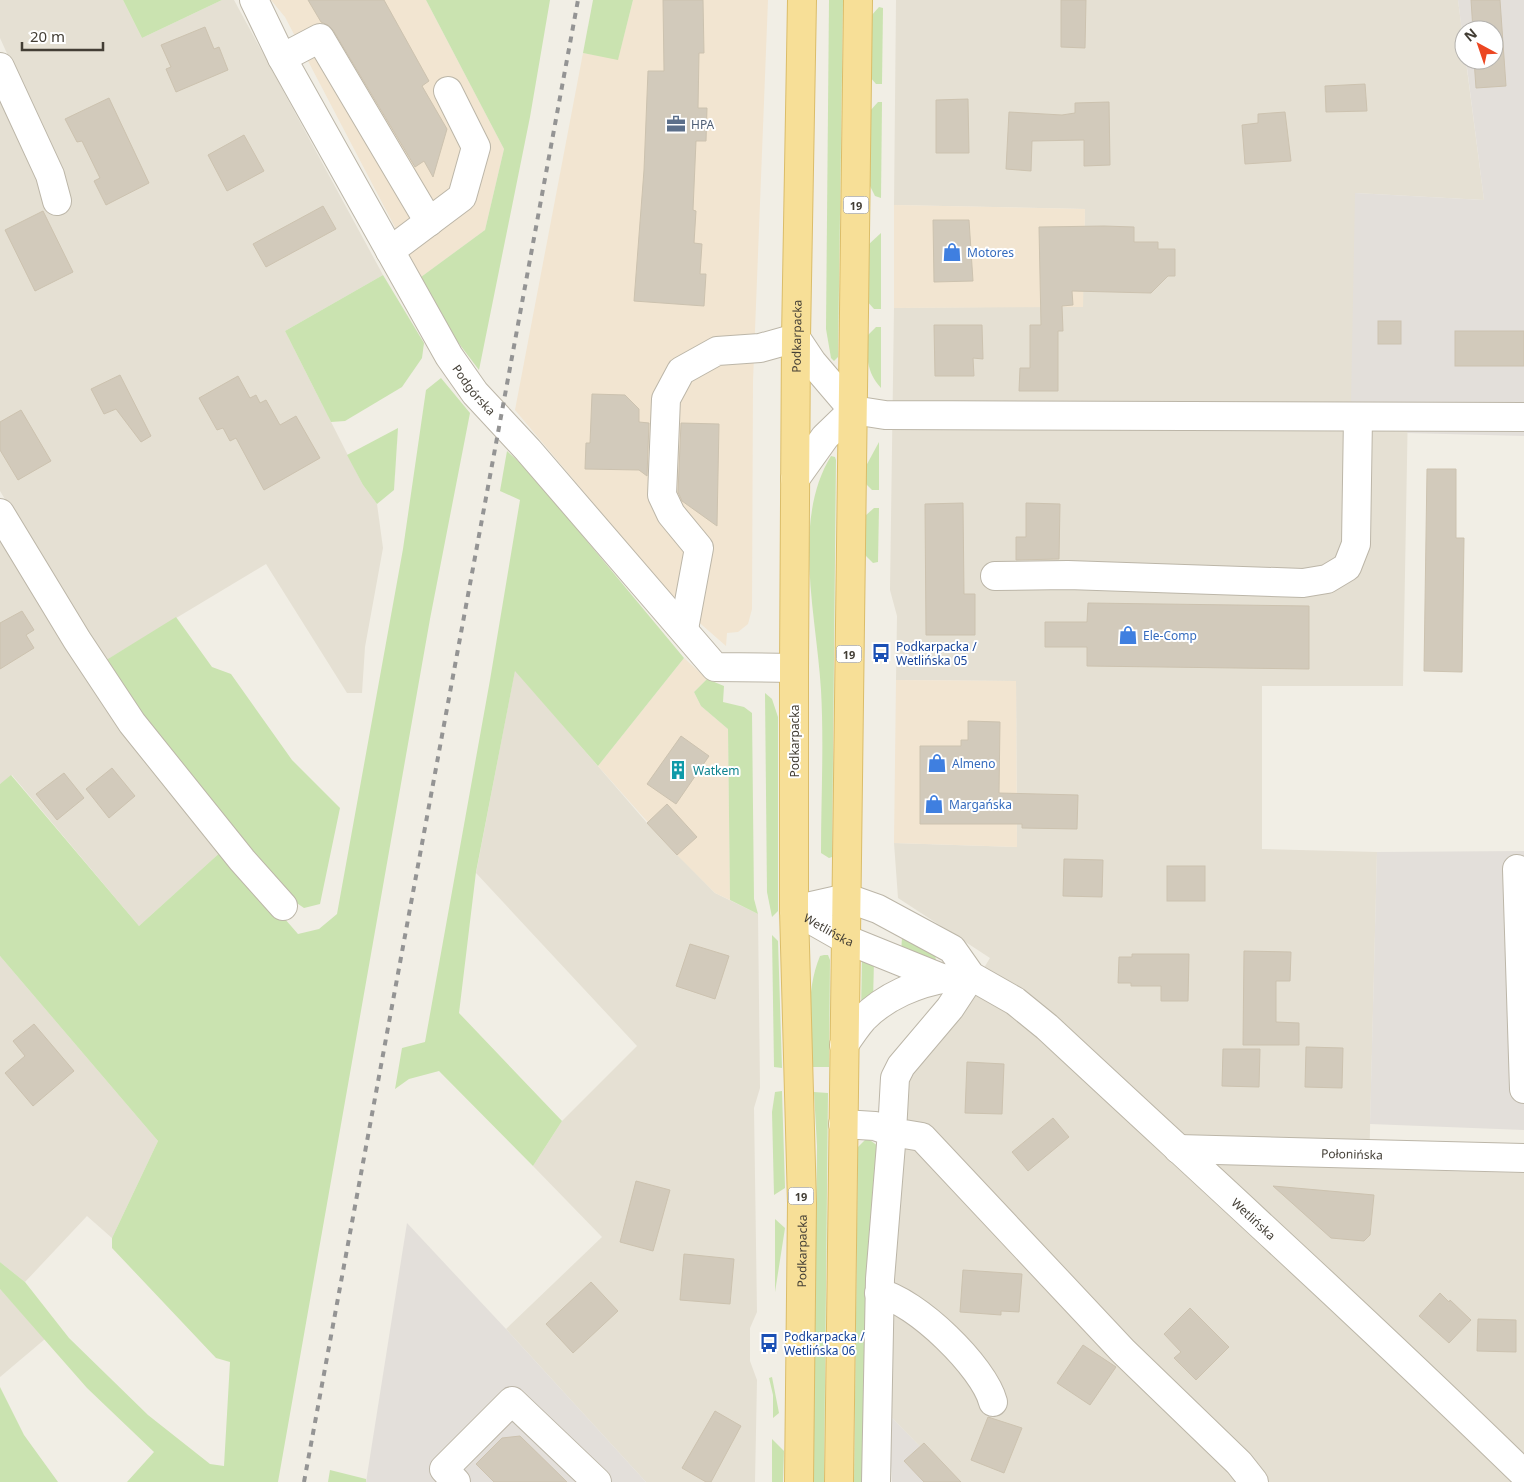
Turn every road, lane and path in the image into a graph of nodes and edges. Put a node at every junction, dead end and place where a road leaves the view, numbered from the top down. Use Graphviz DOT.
graph roads {
  1 [pos="254,0"];
  2 [pos="802,0"];
  3 [pos="858,0"];
  4 [pos="282,58"];
  5 [pos="0,66"];
  6 [pos="448,91"];
  7 [pos="57,201"];
  8 [pos="429,222"];
  9 [pos="390,251"];
  10 [pos="796,338"];
  11 [pos="853,410"];
  12 [pos="1524,416"];
  13 [pos="1358,417"];
  14 [pos="795,480"];
  15 [pos="0,512"];
  16 [pos="995,576"];
  17 [pos="684,629"];
  18 [pos="794,668"];
  19 [pos="1517,869"];
  20 [pos="847,898"];
  21 [pos="284,906"];
  22 [pos="794,910"];
  23 [pos="845,938"];
  24 [pos="971,976"];
  25 [pos="944,979"];
  26 [pos="844,1044"];
  27 [pos="1524,1089"];
  28 [pos="843,1124"];
  29 [pos="892,1132"];
  30 [pos="1178,1149"];
  31 [pos="1524,1158"];
  32 [pos="879,1294"];
  33 [pos="993,1402"];
  34 [pos="1524,1474"];
  35 [pos="456,1482"];
  36 [pos="597,1482"];
  37 [pos="799,1482"];
  38 [pos="839,1482"];
  39 [pos="876,1482"];
  40 [pos="1254,1482"];
  1 -- 4 [label="street, Podgórska"];
  2 -- 10 [label="main road, Podkarpacka / 19"];
  3 -- 11 [label="main road, 19"];
  4 -- 8 [label="street"];
  4 -- 9 [label="street, Podgórska"];
  5 -- 7 [label="street"];
  6 -- 8 [label="street"];
  8 -- 9 [label="street"];
  9 -- 17 [label="street, Podgórska"];
  10 -- 11 [label="street"];
  10 -- 14 [label="main road, Podkarpacka / 19"];
  10 -- 17 [label="street"];
  11 -- 13 [label="street"];
  11 -- 14 [label="street"];
  11 -- 20 [label="main road, 19"];
  12 -- 13 [label="street"];
  13 -- 16 [label="street"];
  14 -- 18 [label="main road, Podkarpacka / 19"];
  15 -- 21 [label="street"];
  17 -- 18 [label="street, Podgórska"];
  18 -- 22 [label="main road, Podkarpacka / 19"];
  19 -- 27 [label="street"];
  20 -- 22 [label="street, Wetlińska"];
  20 -- 23 [label="main road, 19"];
  20 -- 24 [label="street, Wetlińska"];
  22 -- 23 [label="street, Wetlińska"];
  22 -- 37 [label="main road, Podkarpacka / 19"];
  23 -- 25 [label="street, Wetlińska"];
  23 -- 26 [label="main road, 19"];
  24 -- 25 [label="street, Wetlińska"];
  24 -- 29 [label="street"];
  24 -- 30 [label="street, Wetlińska"];
  25 -- 26 [label="street, Wetlińska"];
  26 -- 28 [label="main road, 19"];
  28 -- 29 [label="street"];
  28 -- 38 [label="main road, 19"];
  29 -- 32 [label="street"];
  29 -- 40 [label="street"];
  30 -- 31 [label="street, Połonińska"];
  30 -- 34 [label="street, Wetlińska"];
  32 -- 33 [label="street"];
  32 -- 39 [label="street"];
  35 -- 36 [label="street"];
}
